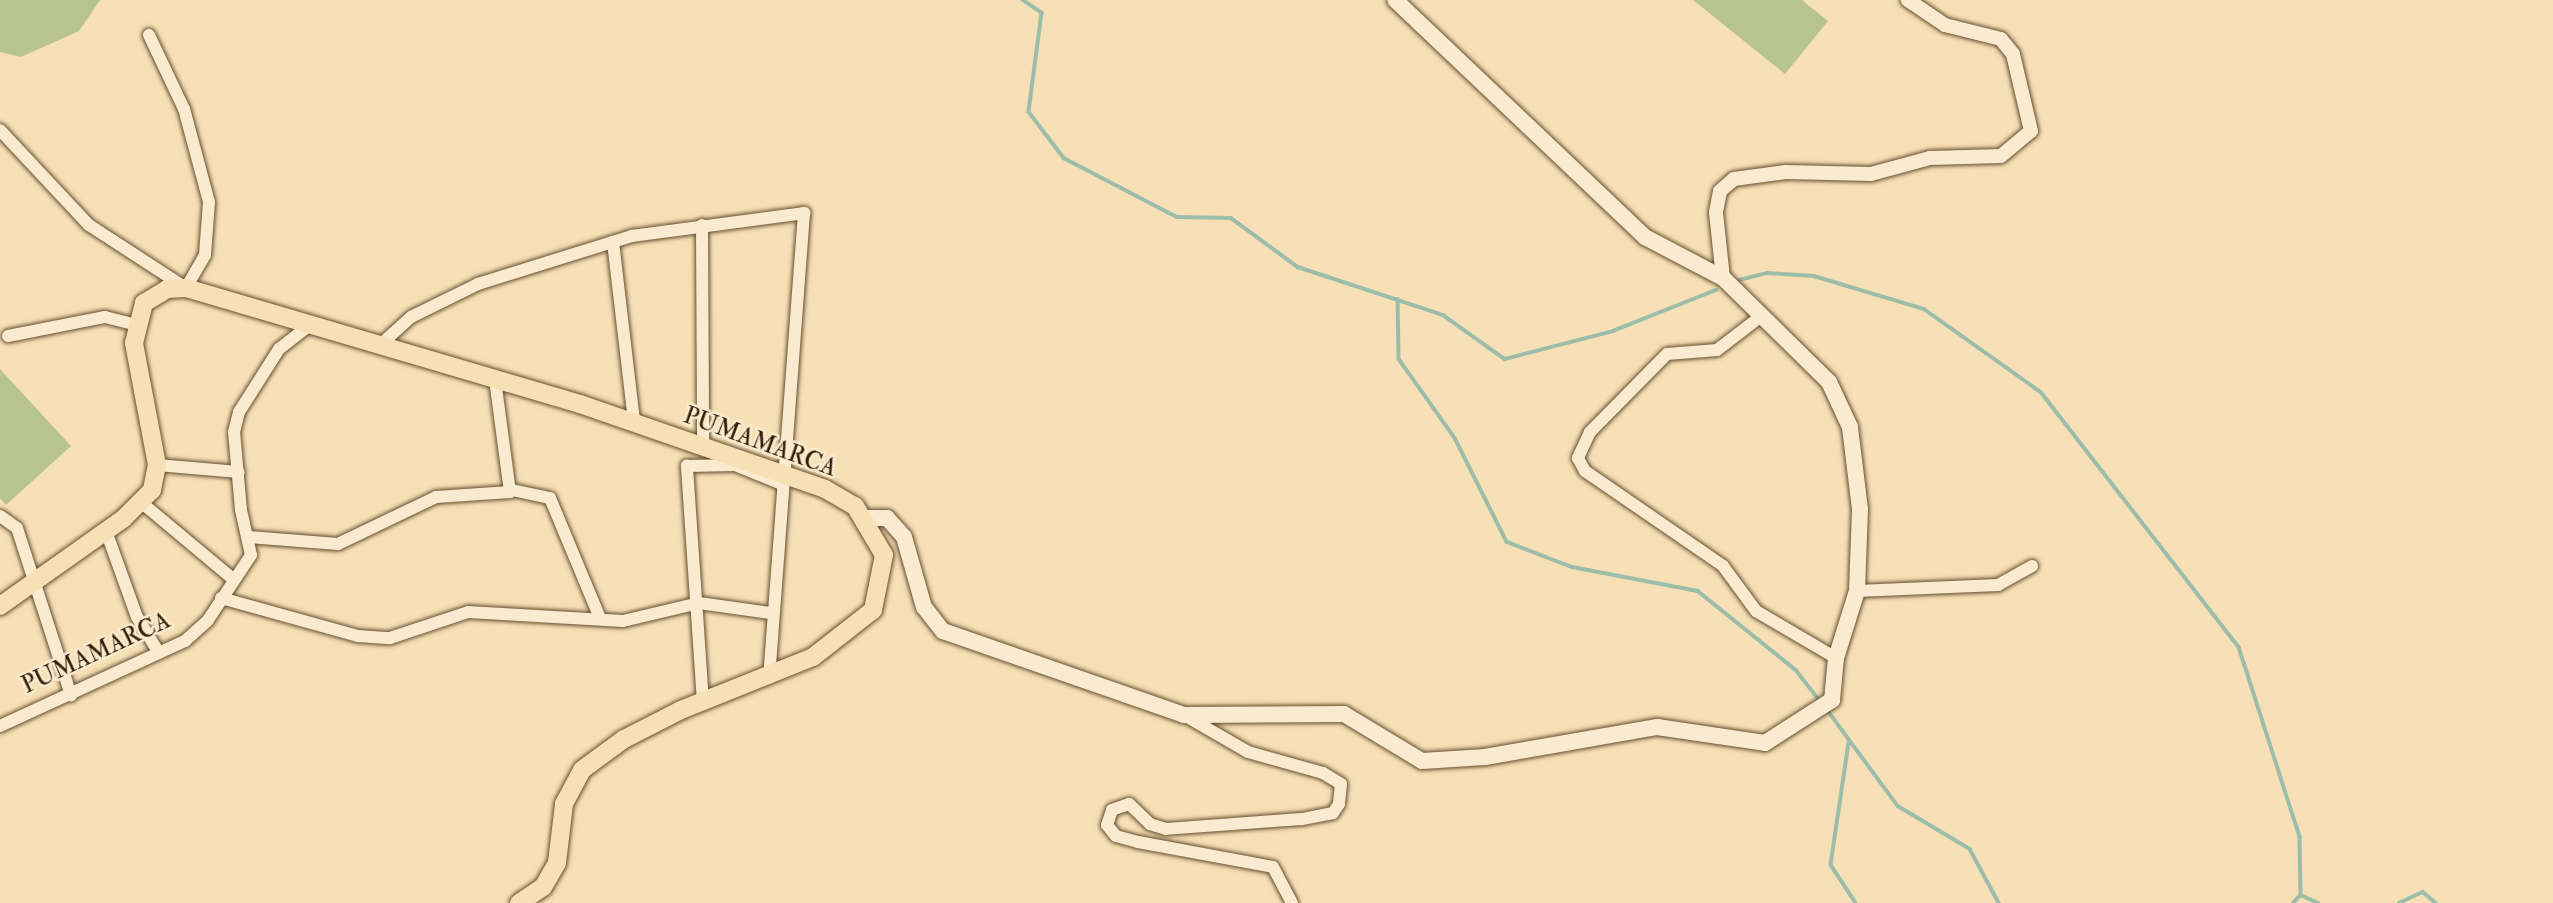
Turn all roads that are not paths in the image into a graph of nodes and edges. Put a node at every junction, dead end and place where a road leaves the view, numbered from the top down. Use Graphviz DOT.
graph roads {
  1 [pos="1395,0"];
  2 [pos="1908,0"];
  3 [pos="149,35"];
  4 [pos="0,130"];
  5 [pos="702,225"];
  6 [pos="613,242"];
  7 [pos="1723,278"];
  8 [pos="186,288"];
  9 [pos="1760,317"];
  10 [pos="137,325"];
  11 [pos="310,325"];
  12 [pos="8,336"];
  13 [pos="379,346"];
  14 [pos="495,379"];
  15 [pos="634,422"];
  16 [pos="703,448"];
  17 [pos="157,466"];
  18 [pos="239,472"];
  19 [pos="782,480"];
  20 [pos="512,490"];
  21 [pos="142,503"];
  22 [pos="0,516"];
  23 [pos="867,518"];
  24 [pos="106,531"];
  25 [pos="249,537"];
  26 [pos="2032,566"];
  27 [pos="234,580"];
  28 [pos="35,582"];
  29 [pos="1857,591"];
  30 [pos="221,598"];
  31 [pos="699,603"];
  32 [pos="0,606"];
  33 [pos="770,613"];
  34 [pos="600,618"];
  35 [pos="159,653"];
  36 [pos="1836,658"];
  37 [pos="769,678"];
  38 [pos="71,695"];
  39 [pos="703,702"];
  40 [pos="26,713"];
  41 [pos="0,715"];
  42 [pos="1184,715"];
  43 [pos="0,726"];
  44 [pos="519,903"];
  45 [pos="1292,903"];
  1 -- 7 [label="main road"];
  2 -- 7 [label="street"];
  3 -- 8 [label="street"];
  4 -- 8 [label="street"];
  5 -- 6 [label="street"];
  5 -- 16 [label="street"];
  5 -- 19 [label="street"];
  6 -- 13 [label="street"];
  6 -- 15 [label="street"];
  7 -- 9 [label="main road"];
  8 -- 10 [label="main road"];
  8 -- 11 [label="main road, PUMAMARCA"];
  9 -- 29 [label="main road"];
  9 -- 36 [label="street"];
  10 -- 12 [label="street"];
  10 -- 17 [label="main road"];
  11 -- 13 [label="main road, PUMAMARCA"];
  11 -- 18 [label="street, PUMAMARCA"];
  13 -- 14 [label="main road, PUMAMARCA"];
  14 -- 15 [label="main road, PUMAMARCA"];
  14 -- 20 [label="street"];
  15 -- 16 [label="main road, PUMAMARCA"];
  16 -- 19 [label="main road, PUMAMARCA"];
  17 -- 18 [label="street"];
  17 -- 21 [label="main road"];
  18 -- 25 [label="street, PUMAMARCA"];
  19 -- 23 [label="main road, PUMAMARCA"];
  19 -- 31 [label="street"];
  19 -- 33 [label="street"];
  20 -- 25 [label="street"];
  20 -- 34 [label="street"];
  21 -- 24 [label="main road"];
  21 -- 27 [label="street"];
  22 -- 28 [label="street"];
  23 -- 37 [label="main road"];
  23 -- 42 [label="main road"];
  24 -- 28 [label="main road"];
  24 -- 35 [label="street"];
  25 -- 27 [label="street, PUMAMARCA"];
  26 -- 29 [label="street"];
  27 -- 30 [label="street, PUMAMARCA"];
  28 -- 32 [label="main road"];
  28 -- 38 [label="street"];
  29 -- 36 [label="main road"];
  30 -- 34 [label="street"];
  30 -- 35 [label="street, PUMAMARCA"];
  31 -- 33 [label="street"];
  31 -- 34 [label="street"];
  31 -- 39 [label="street"];
  33 -- 37 [label="street"];
  35 -- 38 [label="street, PUMAMARCA"];
  36 -- 42 [label="main road"];
  37 -- 39 [label="main road"];
  38 -- 40 [label="street, PUMAMARCA"];
  39 -- 44 [label="main road"];
  40 -- 41 [label="street"];
  40 -- 43 [label="street, PUMAMARCA"];
  42 -- 45 [label="street"];
}
